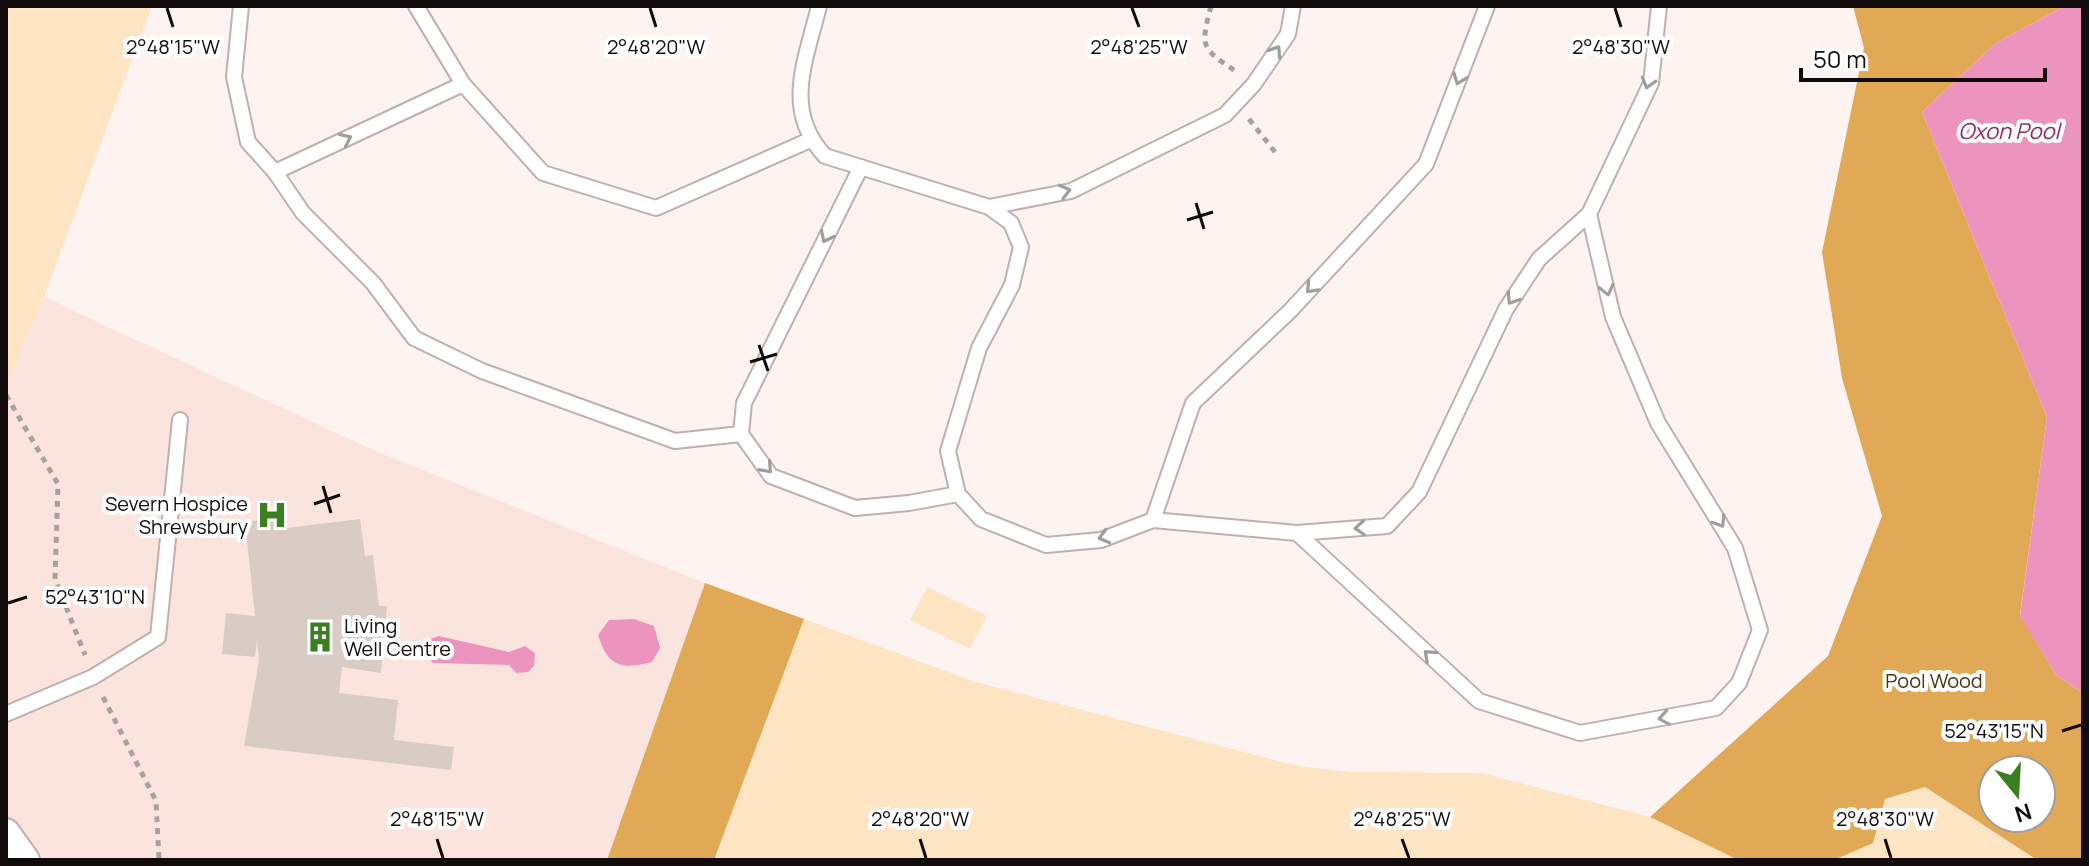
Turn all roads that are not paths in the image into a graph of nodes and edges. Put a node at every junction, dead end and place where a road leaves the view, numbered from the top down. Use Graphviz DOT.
graph roads {
  1 [pos="241,6"];
  2 [pos="416,6"];
  3 [pos="819,6"];
  4 [pos="1293,6"];
  5 [pos="1487,6"];
  6 [pos="1659,6"];
  7 [pos="463,84"];
  8 [pos="810,140"];
  9 [pos="861,167"];
  10 [pos="275,172"];
  11 [pos="989,207"];
  12 [pos="1589,214"];
  13 [pos="180,420"];
  14 [pos="741,434"];
  15 [pos="958,494"];
  16 [pos="1153,520"];
  17 [pos="1297,533"];
  18 [pos="6,714"];
  19 [pos="6,832"];
  20 [pos="26,860"];
  1 -- 10 [label="lane"];
  2 -- 7 [label="lane"];
  3 -- 8 [label="lane"];
  11 -- 4 [label="lane, one-way"];
  5 -- 16 [label="lane, one-way"];
  6 -- 12 [label="lane, one-way"];
  7 -- 8 [label="lane"];
  10 -- 7 [label="lane, one-way"];
  8 -- 9 [label="lane"];
  9 -- 11 [label="lane"];
  9 -- 14 [label="lane, one-way"];
  10 -- 14 [label="lane"];
  11 -- 15 [label="lane"];
  12 -- 17 [label="lane, one-way"];
  12 -- 17 [label="lane, one-way"];
  13 -- 18 [label="lane"];
  14 -- 15 [label="lane, one-way"];
  16 -- 15 [label="lane, one-way"];
  16 -- 17 [label="lane"];
  19 -- 20 [label="street"];
}
